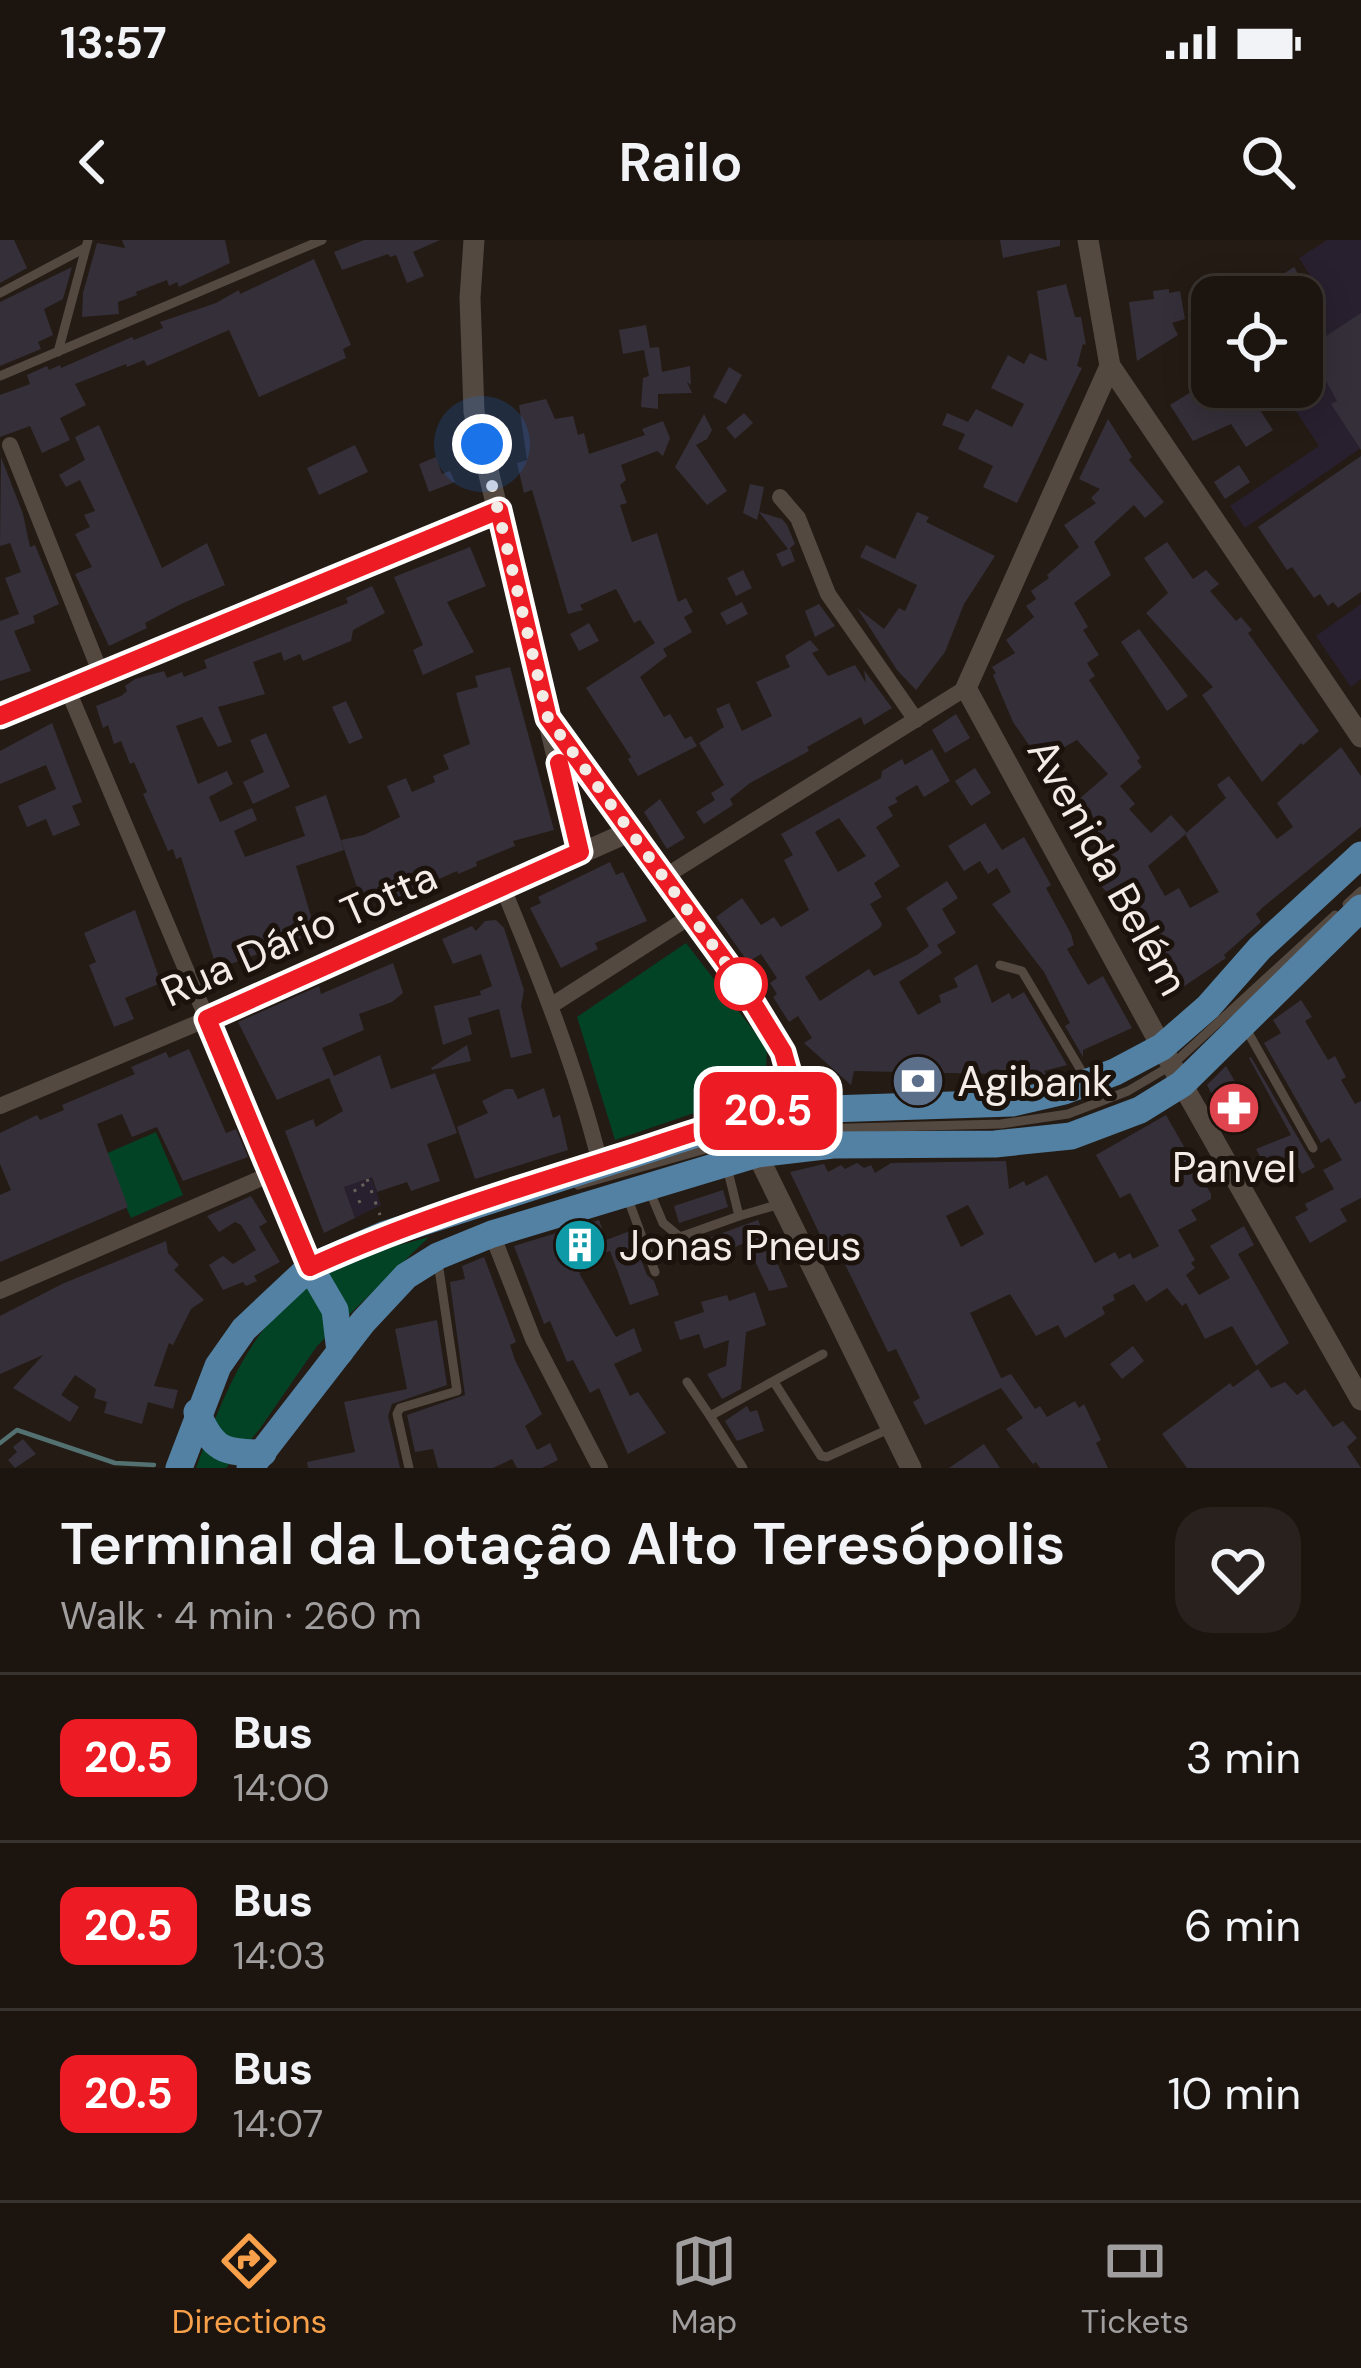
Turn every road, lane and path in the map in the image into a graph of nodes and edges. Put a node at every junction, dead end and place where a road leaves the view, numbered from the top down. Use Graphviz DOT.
graph roads {
  1 [pos="322,240"];
  2 [pos="474,240"];
  3 [pos="1088,240"];
  4 [pos="86,244"];
  5 [pos="0,293"];
  6 [pos="58,352"];
  7 [pos="1110,367"];
  8 [pos="0,376"];
  9 [pos="10,445"];
  10 [pos="780,497"];
  11 [pos="499,510"];
  12 [pos="101,674"];
  13 [pos="67,688"];
  14 [pos="966,688"];
  15 [pos="0,716"];
  16 [pos="548,718"];
  17 [pos="916,720"];
  18 [pos="1361,737"];
  19 [pos="629,832"];
  20 [pos="580,852"];
  21 [pos="1361,855"];
  22 [pos="664,877"];
  23 [pos="502,886"];
  24 [pos="1361,891"];
  25 [pos="1361,908"];
  26 [pos="691,916"];
  27 [pos="1000,965"];
  28 [pos="552,1005"];
  29 [pos="207,1019"];
  30 [pos="1242,1023"];
  31 [pos="1172,1066"];
  32 [pos="1088,1082"];
  33 [pos="1128,1091"];
  34 [pos="0,1106"];
  35 [pos="799,1109"];
  36 [pos="1312,1148"];
  37 [pos="758,1154"];
  38 [pos="726,1163"];
  39 [pos="271,1174"];
  40 [pos="620,1181"];
  41 [pos="360,1203"];
  42 [pos="782,1203"];
  43 [pos="740,1216"];
  44 [pos="386,1234"];
  45 [pos="492,1234"];
  46 [pos="438,1256"];
  47 [pos="310,1267"];
  48 [pos="656,1272"];
  49 [pos="0,1291"];
  50 [pos="340,1352"];
  51 [pos="824,1354"];
  52 [pos="687,1382"];
  53 [pos="774,1382"];
  54 [pos="1361,1400"];
  55 [pos="197,1412"];
  56 [pos="710,1416"];
  57 [pos="892,1428"];
  58 [pos="256,1460"];
  59 [pos="179,1468"];
  60 [pos="409,1468"];
  61 [pos="600,1468"];
  62 [pos="743,1468"];
  63 [pos="911,1468"];
  1 -- 6 [label="lane"];
  2 -- 11 [label="street"];
  3 -- 7 [label="street"];
  4 -- 5 [label="lane"];
  4 -- 6 [label="lane"];
  6 -- 8 [label="lane"];
  7 -- 14 [label="street"];
  7 -- 18 [label="street"];
  9 -- 12 [label="street"];
  10 -- 17 [label="street"];
  11 -- 12 [label="street"];
  11 -- 16 [label="street"];
  12 -- 13 [label="street"];
  13 -- 15 [label="street"];
  13 -- 29 [label="street"];
  14 -- 17 [label="street"];
  14 -- 31 [label="street, Avenida Belém"];
  16 -- 19 [label="street"];
  16 -- 20 [label="street"];
  17 -- 22 [label="street"];
  19 -- 20 [label="street, Rua Dário Totta"];
  19 -- 22 [label="street"];
  20 -- 23 [label="street, Rua Dário Totta"];
  21 -- 31 [label="main road"];
  22 -- 26 [label="street"];
  23 -- 28 [label="street"];
  23 -- 29 [label="street, Rua Dário Totta"];
  24 -- 31 [label="lane"];
  25 -- 30 [label="main road"];
  26 -- 28 [label="street"];
  26 -- 35 [label="street"];
  27 -- 32 [label="lane"];
  28 -- 40 [label="street"];
  29 -- 34 [label="street, Rua Dário Totta"];
  29 -- 39 [label="street"];
  30 -- 31 [label="main road"];
  30 -- 36 [label="lane"];
  31 -- 32 [label="main road"];
  31 -- 33 [label="lane"];
  31 -- 33 [label="lane"];
  31 -- 33 [label="lane"];
  31 -- 37 [label="main road"];
  31 -- 54 [label="street, Avenida Belém"];
  32 -- 35 [label="main road"];
  33 -- 40 [label="lane"];
  35 -- 40 [label="main road"];
  37 -- 38 [label="main road"];
  37 -- 42 [label="street"];
  38 -- 40 [label="main road"];
  38 -- 43 [label="lane"];
  39 -- 47 [label="street"];
  39 -- 49 [label="street"];
  40 -- 43 [label="lane"];
  40 -- 44 [label="main road"];
  40 -- 45 [label="main road"];
  40 -- 48 [label="lane"];
  41 -- 44 [label="path"];
  42 -- 43 [label="lane"];
  42 -- 57 [label="street"];
  44 -- 47 [label="main road"];
  45 -- 46 [label="main road"];
  45 -- 61 [label="street"];
  46 -- 50 [label="main road"];
  46 -- 60 [label="lane"];
  47 -- 50 [label="main road"];
  47 -- 55 [label="main road"];
  50 -- 58 [label="main road"];
  51 -- 53 [label="lane"];
  52 -- 56 [label="lane"];
  53 -- 56 [label="lane"];
  53 -- 57 [label="lane"];
  55 -- 58 [label="main road"];
  55 -- 59 [label="main road"];
  56 -- 62 [label="lane"];
  57 -- 63 [label="street"];
}
